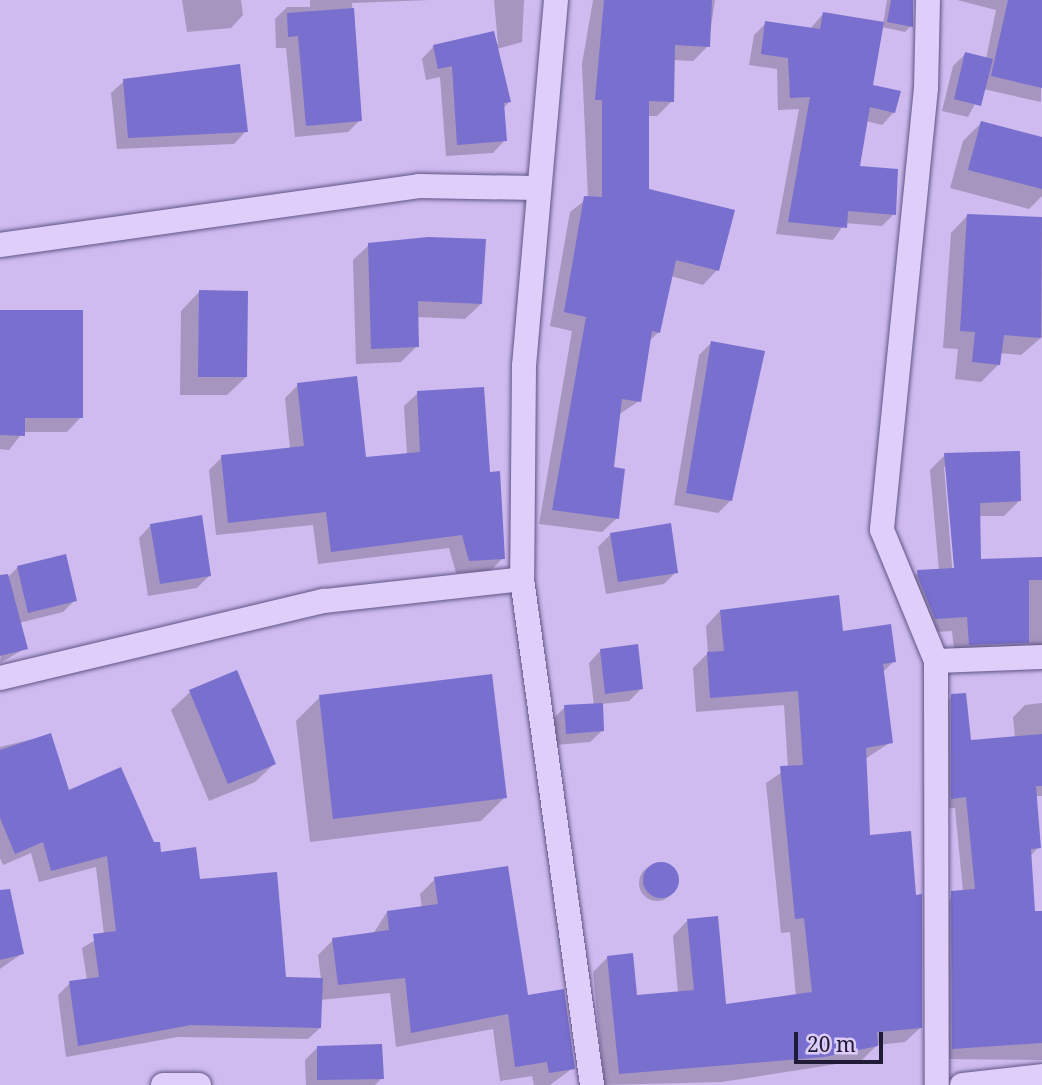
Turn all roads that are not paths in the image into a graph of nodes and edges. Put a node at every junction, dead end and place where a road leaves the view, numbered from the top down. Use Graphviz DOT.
graph roads {
  1 [pos="556,0"];
  2 [pos="928,0"];
  3 [pos="536,188"];
  4 [pos="0,245"];
  5 [pos="522,579"];
  6 [pos="1042,657"];
  7 [pos="936,661"];
  8 [pos="0,678"];
  9 [pos="1042,1076"];
  10 [pos="163,1085"];
  11 [pos="198,1085"];
  12 [pos="592,1085"];
  13 [pos="937,1085"];
  14 [pos="962,1085"];
  1 -- 3 [label="street"];
  2 -- 7 [label="street"];
  3 -- 4 [label="street"];
  3 -- 5 [label="street"];
  5 -- 8 [label="street"];
  5 -- 12 [label="street"];
  6 -- 7 [label="street"];
  7 -- 13 [label="street"];
  9 -- 14 [label="street"];
  10 -- 11 [label="street"];
}
